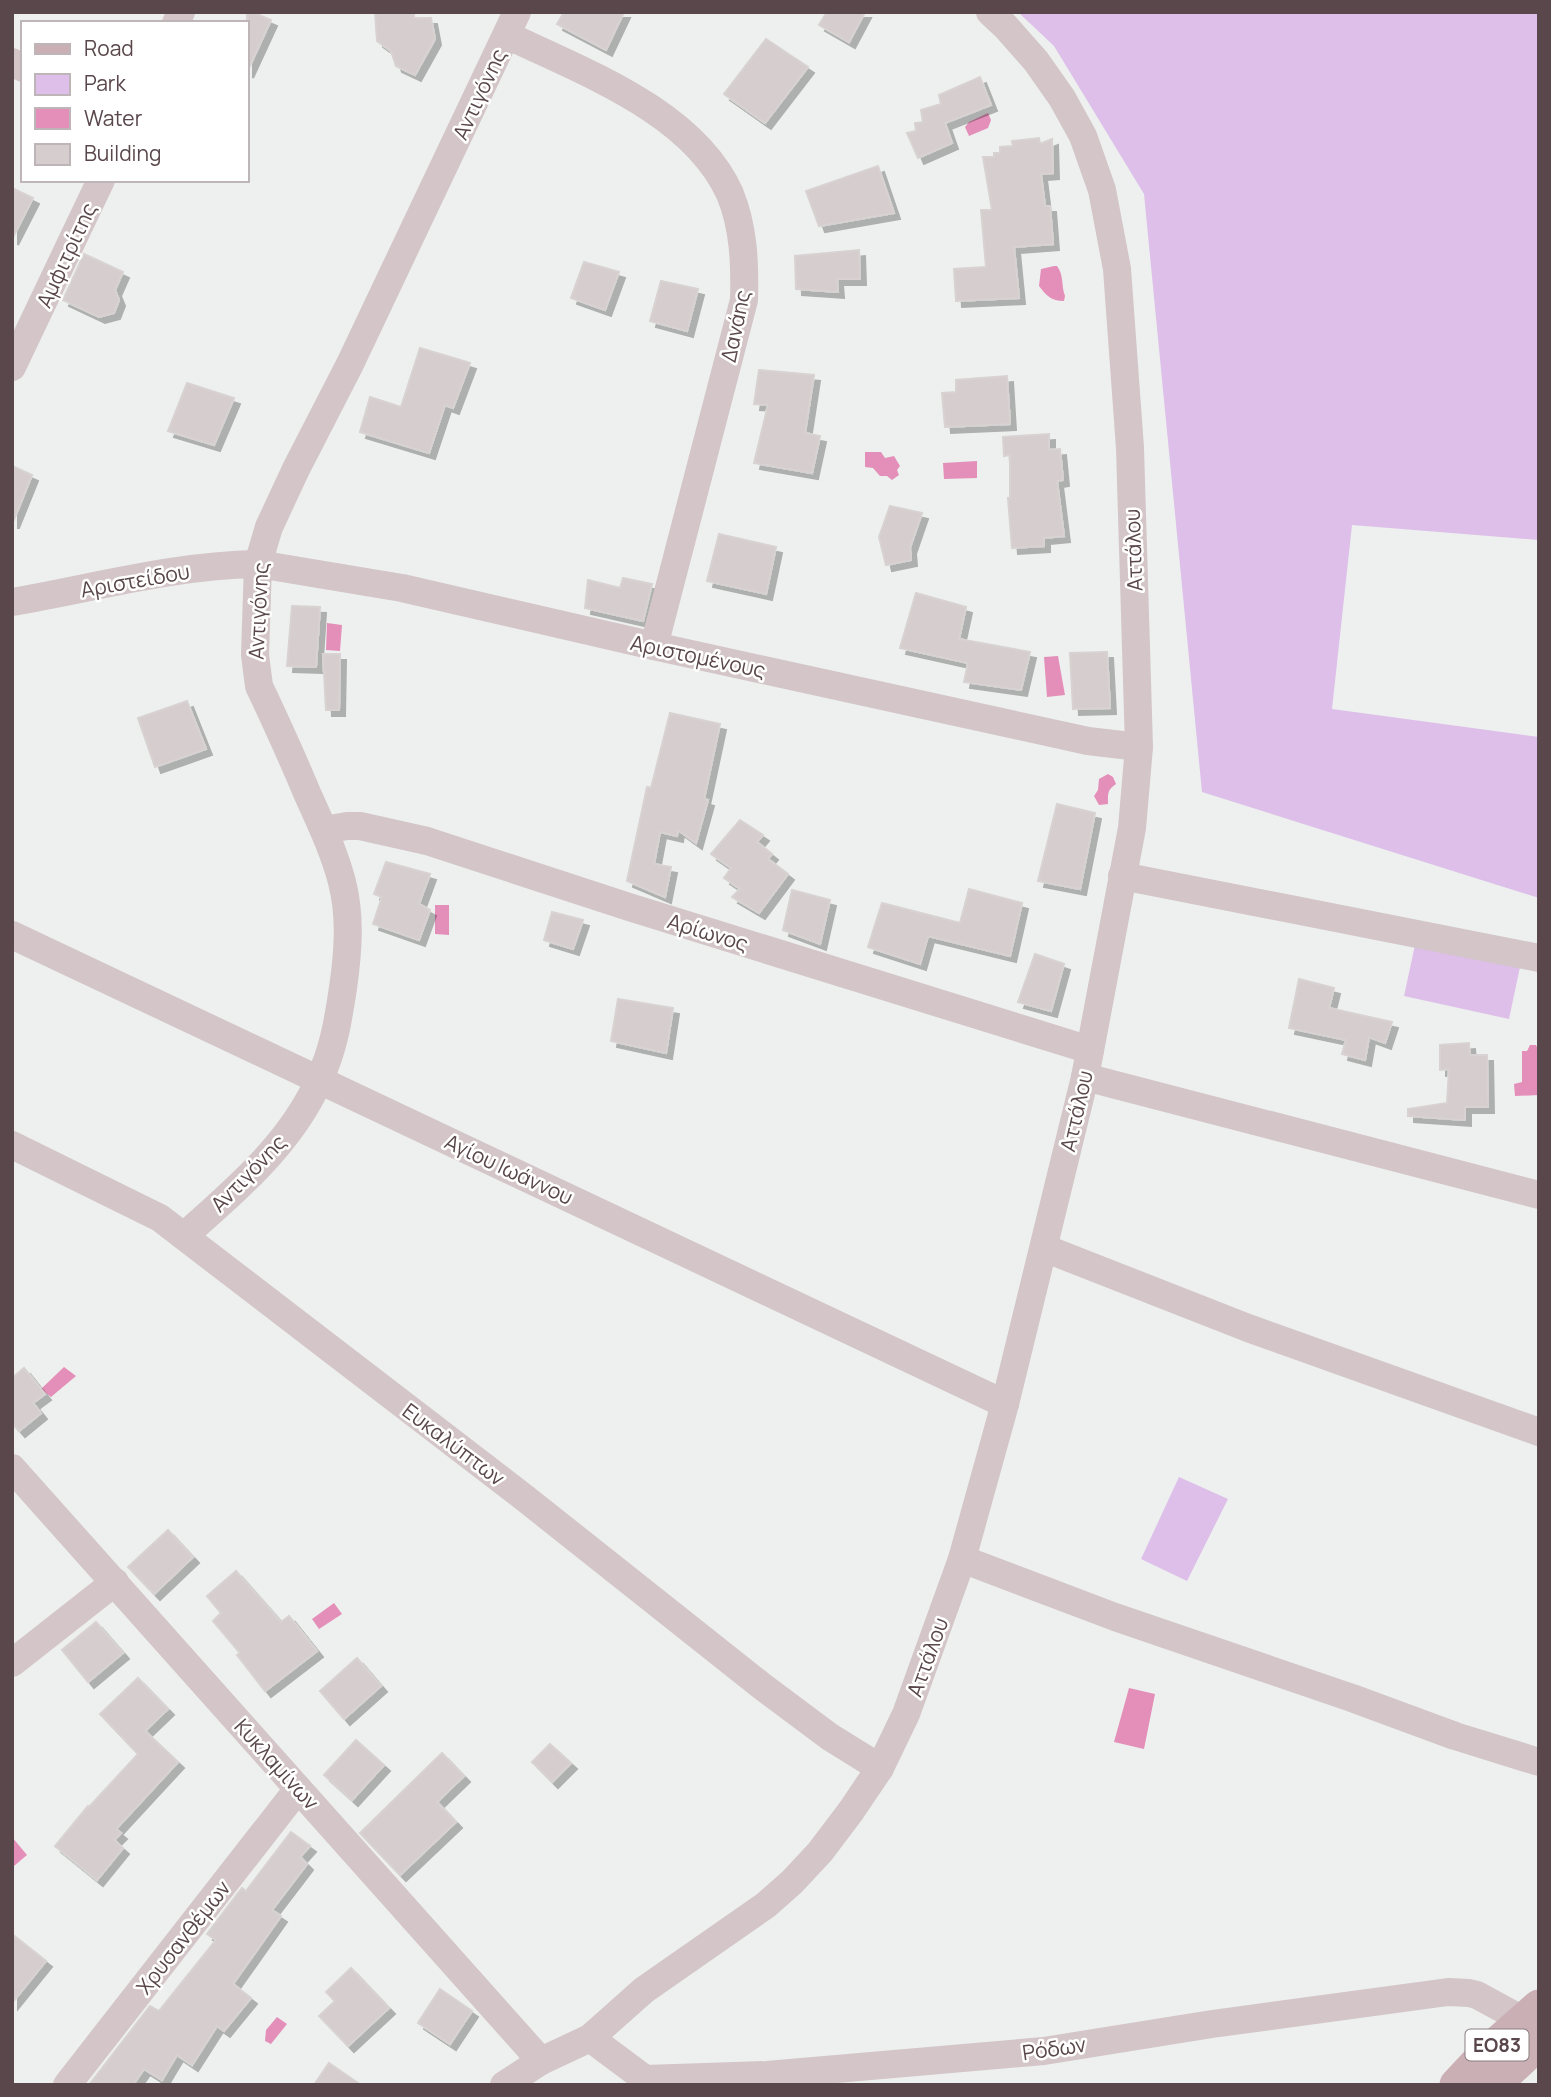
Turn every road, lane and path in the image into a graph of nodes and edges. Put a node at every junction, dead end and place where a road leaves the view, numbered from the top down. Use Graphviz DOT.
graph roads {
  1 [pos="990,12"];
  2 [pos="512,23"];
  3 [pos="100,182"];
  4 [pos="12,367"];
  5 [pos="258,564"];
  6 [pos="12,602"];
  7 [pos="654,646"];
  8 [pos="1139,747"];
  9 [pos="324,830"];
  10 [pos="1122,876"];
  11 [pos="12,935"];
  12 [pos="1539,958"];
  13 [pos="1088,1063"];
  14 [pos="320,1080"];
  15 [pos="12,1145"];
  16 [pos="1539,1195"];
  17 [pos="184,1236"];
  18 [pos="1044,1248"];
  19 [pos="1005,1404"];
  20 [pos="1539,1432"];
  21 [pos="12,1468"];
  22 [pos="962,1559"];
  23 [pos="115,1582"];
  24 [pos="12,1664"];
  25 [pos="1539,1762"];
  26 [pos="880,1768"];
  27 [pos="298,1789"];
  28 [pos="1534,2023"];
  29 [pos="590,2038"];
  30 [pos="541,2061"];
  31 [pos="932,2073"];
  32 [pos="67,2085"];
  33 [pos="504,2085"];
  34 [pos="1457,2085"];
  35 [pos="1493,2085"];
  1 -- 8 [label="street, Αττάλου"];
  2 -- 5 [label="street, Αντιγόνης"];
  2 -- 7 [label="street, Δανάης"];
  3 -- 4 [label="street, Αμφιτρίτης"];
  5 -- 6 [label="street, Αριστείδου"];
  5 -- 7 [label="street, Αριστομένους"];
  5 -- 9 [label="street, Αντιγόνης"];
  7 -- 8 [label="street, Αριστομένους"];
  8 -- 10 [label="street, Αττάλου"];
  9 -- 13 [label="street, Αρίωνος"];
  9 -- 14 [label="street, Αντιγόνης"];
  10 -- 12 [label="street"];
  10 -- 13 [label="street, Αττάλου"];
  11 -- 14 [label="street, Αγίου Ιωάννου"];
  13 -- 16 [label="street, Αρίωνος"];
  13 -- 18 [label="street, Αττάλου"];
  14 -- 17 [label="street, Αντιγόνης"];
  14 -- 19 [label="street, Αγίου Ιωάννου"];
  15 -- 17 [label="street, Ευκαλύπτων"];
  17 -- 26 [label="street, Ευκαλύπτων"];
  18 -- 19 [label="street, Αττάλου"];
  18 -- 20 [label="street"];
  19 -- 22 [label="street, Αττάλου"];
  21 -- 23 [label="street, Κυκλαμίνων"];
  22 -- 25 [label="street"];
  22 -- 26 [label="street, Αττάλου"];
  23 -- 24 [label="street"];
  23 -- 27 [label="street, Κυκλαμίνων"];
  26 -- 29 [label="street, Αττάλου"];
  27 -- 30 [label="street, Κυκλαμίνων"];
  27 -- 32 [label="street, Χρυσανθέμων"];
  28 -- 31 [label="street, Ρόδων"];
  28 -- 34 [label="main road, ΕΟ83"];
  28 -- 35 [label="main road, ΕΟ83"];
  29 -- 30 [label="street, Αττάλου"];
  29 -- 31 [label="street, Ρόδων"];
  30 -- 33 [label="street, Αττάλου"];
}
